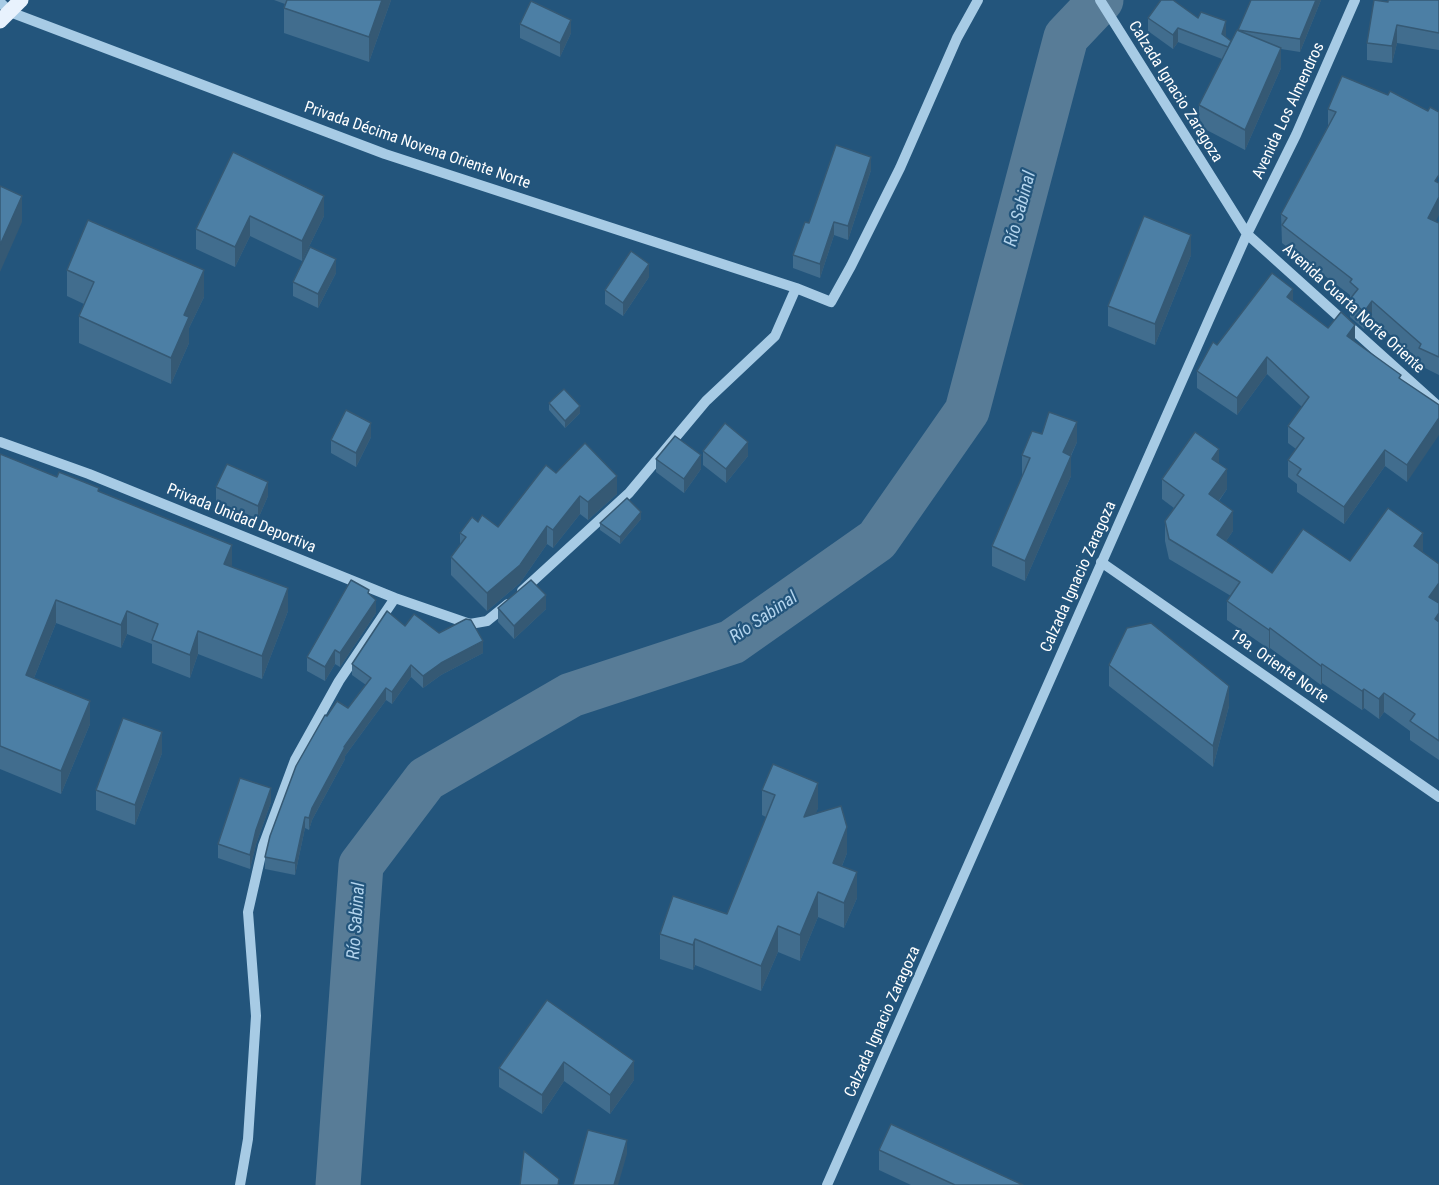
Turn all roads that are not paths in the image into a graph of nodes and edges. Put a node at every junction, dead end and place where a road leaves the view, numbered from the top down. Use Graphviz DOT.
graph roads {
  1 [pos="21,0"];
  2 [pos="978,0"];
  3 [pos="1100,0"];
  4 [pos="1355,0"];
  5 [pos="3,12"];
  6 [pos="1247,234"];
  7 [pos="796,288"];
  8 [pos="1439,407"];
  9 [pos="0,442"];
  10 [pos="1101,562"];
  11 [pos="395,598"];
  12 [pos="1439,797"];
  13 [pos="240,1185"];
  14 [pos="827,1185"];
  1 -- 5 [label="main road"];
  2 -- 7 [label="street, Privada Décima Novena Oriente Norte"];
  3 -- 6 [label="street, Calzada Ignacio Zaragoza"];
  4 -- 6 [label="street, Avenida Los Almendros"];
  5 -- 7 [label="street, Privada Décima Novena Oriente Norte"];
  6 -- 8 [label="street, Avenida Cuarta Norte Oriente"];
  6 -- 10 [label="street, Calzada Ignacio Zaragoza"];
  7 -- 11 [label="street, Privada Unidad Deportiva"];
  9 -- 11 [label="street, Privada Unidad Deportiva"];
  10 -- 12 [label="street, 19a. Oriente Norte"];
  10 -- 14 [label="street, Calzada Ignacio Zaragoza"];
  11 -- 13 [label="street"];
}
